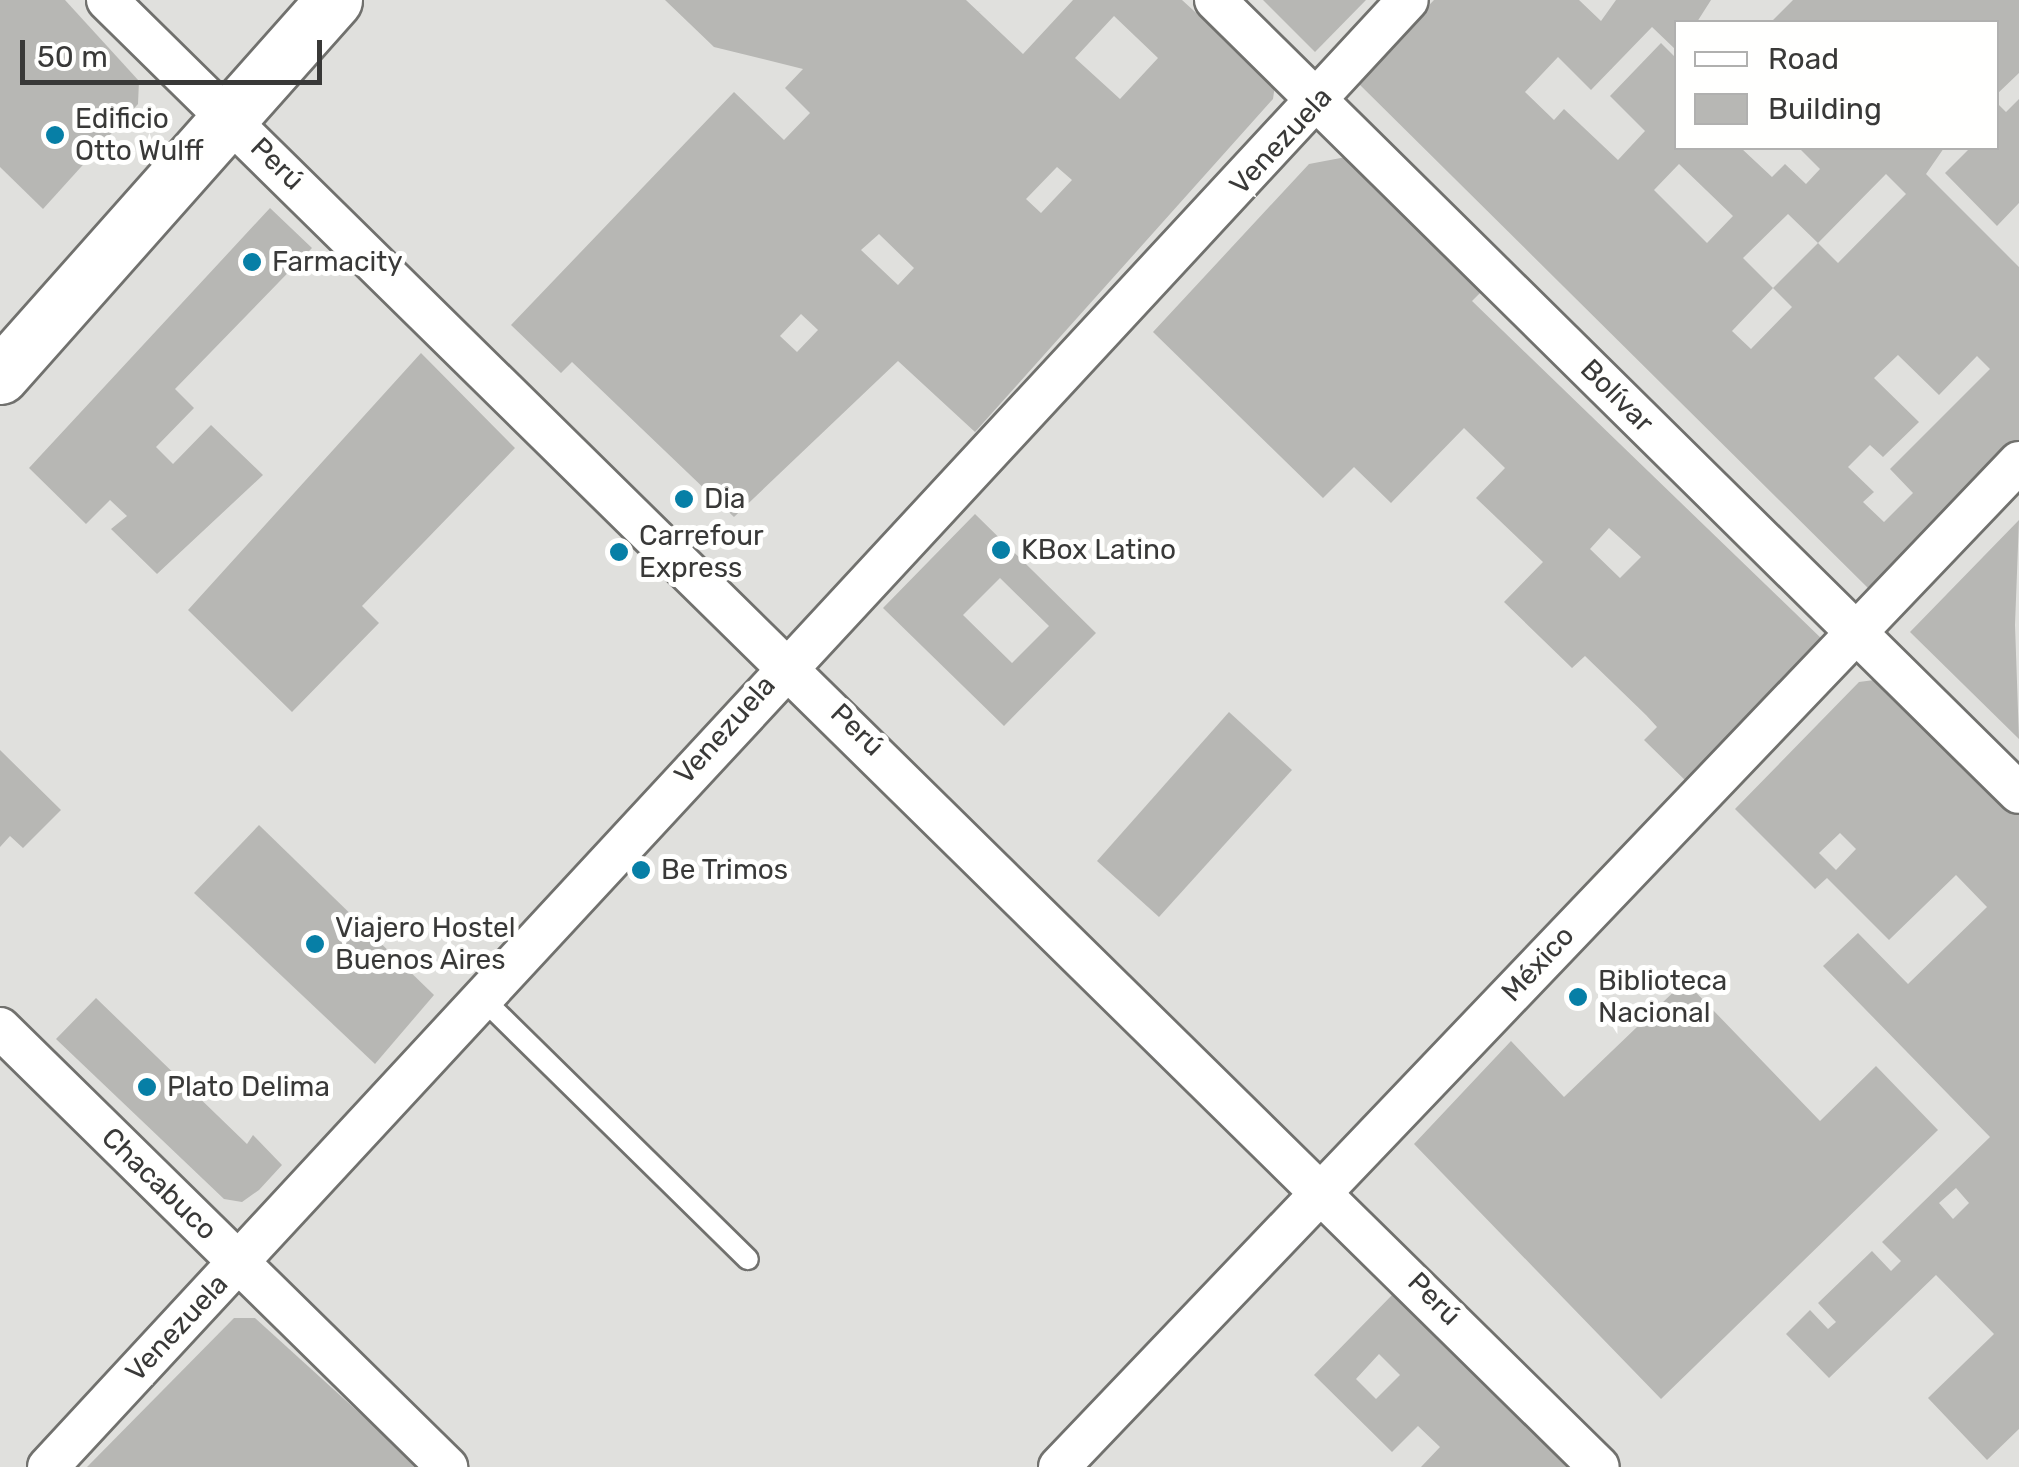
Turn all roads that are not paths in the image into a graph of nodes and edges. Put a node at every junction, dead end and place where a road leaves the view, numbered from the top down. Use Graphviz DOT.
graph roads {
  1 [pos="107,0"];
  2 [pos="334,0"];
  3 [pos="1215,0"];
  4 [pos="1408,0"];
  5 [pos="1319,102"];
  6 [pos="229,118"];
  7 [pos="0,376"];
  8 [pos="2019,462"];
  9 [pos="1852,628"];
  10 [pos="788,662"];
  11 [pos="2019,793"];
  12 [pos="481,997"];
  13 [pos="0,1028"];
  14 [pos="1326,1189"];
  15 [pos="748,1259"];
  16 [pos="238,1262"];
  17 [pos="48,1467"];
  18 [pos="446,1467"];
  19 [pos="1060,1467"];
  20 [pos="1600,1467"];
  1 -- 6 [label="street, Perú"];
  2 -- 6 [label="main road"];
  3 -- 5 [label="street, Bolívar"];
  4 -- 5 [label="street, Venezuela"];
  5 -- 9 [label="street, Bolívar"];
  5 -- 10 [label="street, Venezuela"];
  6 -- 7 [label="main road"];
  6 -- 10 [label="street, Perú"];
  8 -- 9 [label="street, México"];
  9 -- 11 [label="street, Bolívar"];
  9 -- 14 [label="street, México"];
  10 -- 12 [label="street, Venezuela"];
  10 -- 14 [label="street, Perú"];
  12 -- 15 [label="lane"];
  12 -- 16 [label="street, Venezuela"];
  13 -- 16 [label="street, Chacabuco"];
  14 -- 19 [label="street, México"];
  14 -- 20 [label="street, Perú"];
  16 -- 17 [label="street, Venezuela"];
  16 -- 18 [label="street, Chacabuco"];
}
